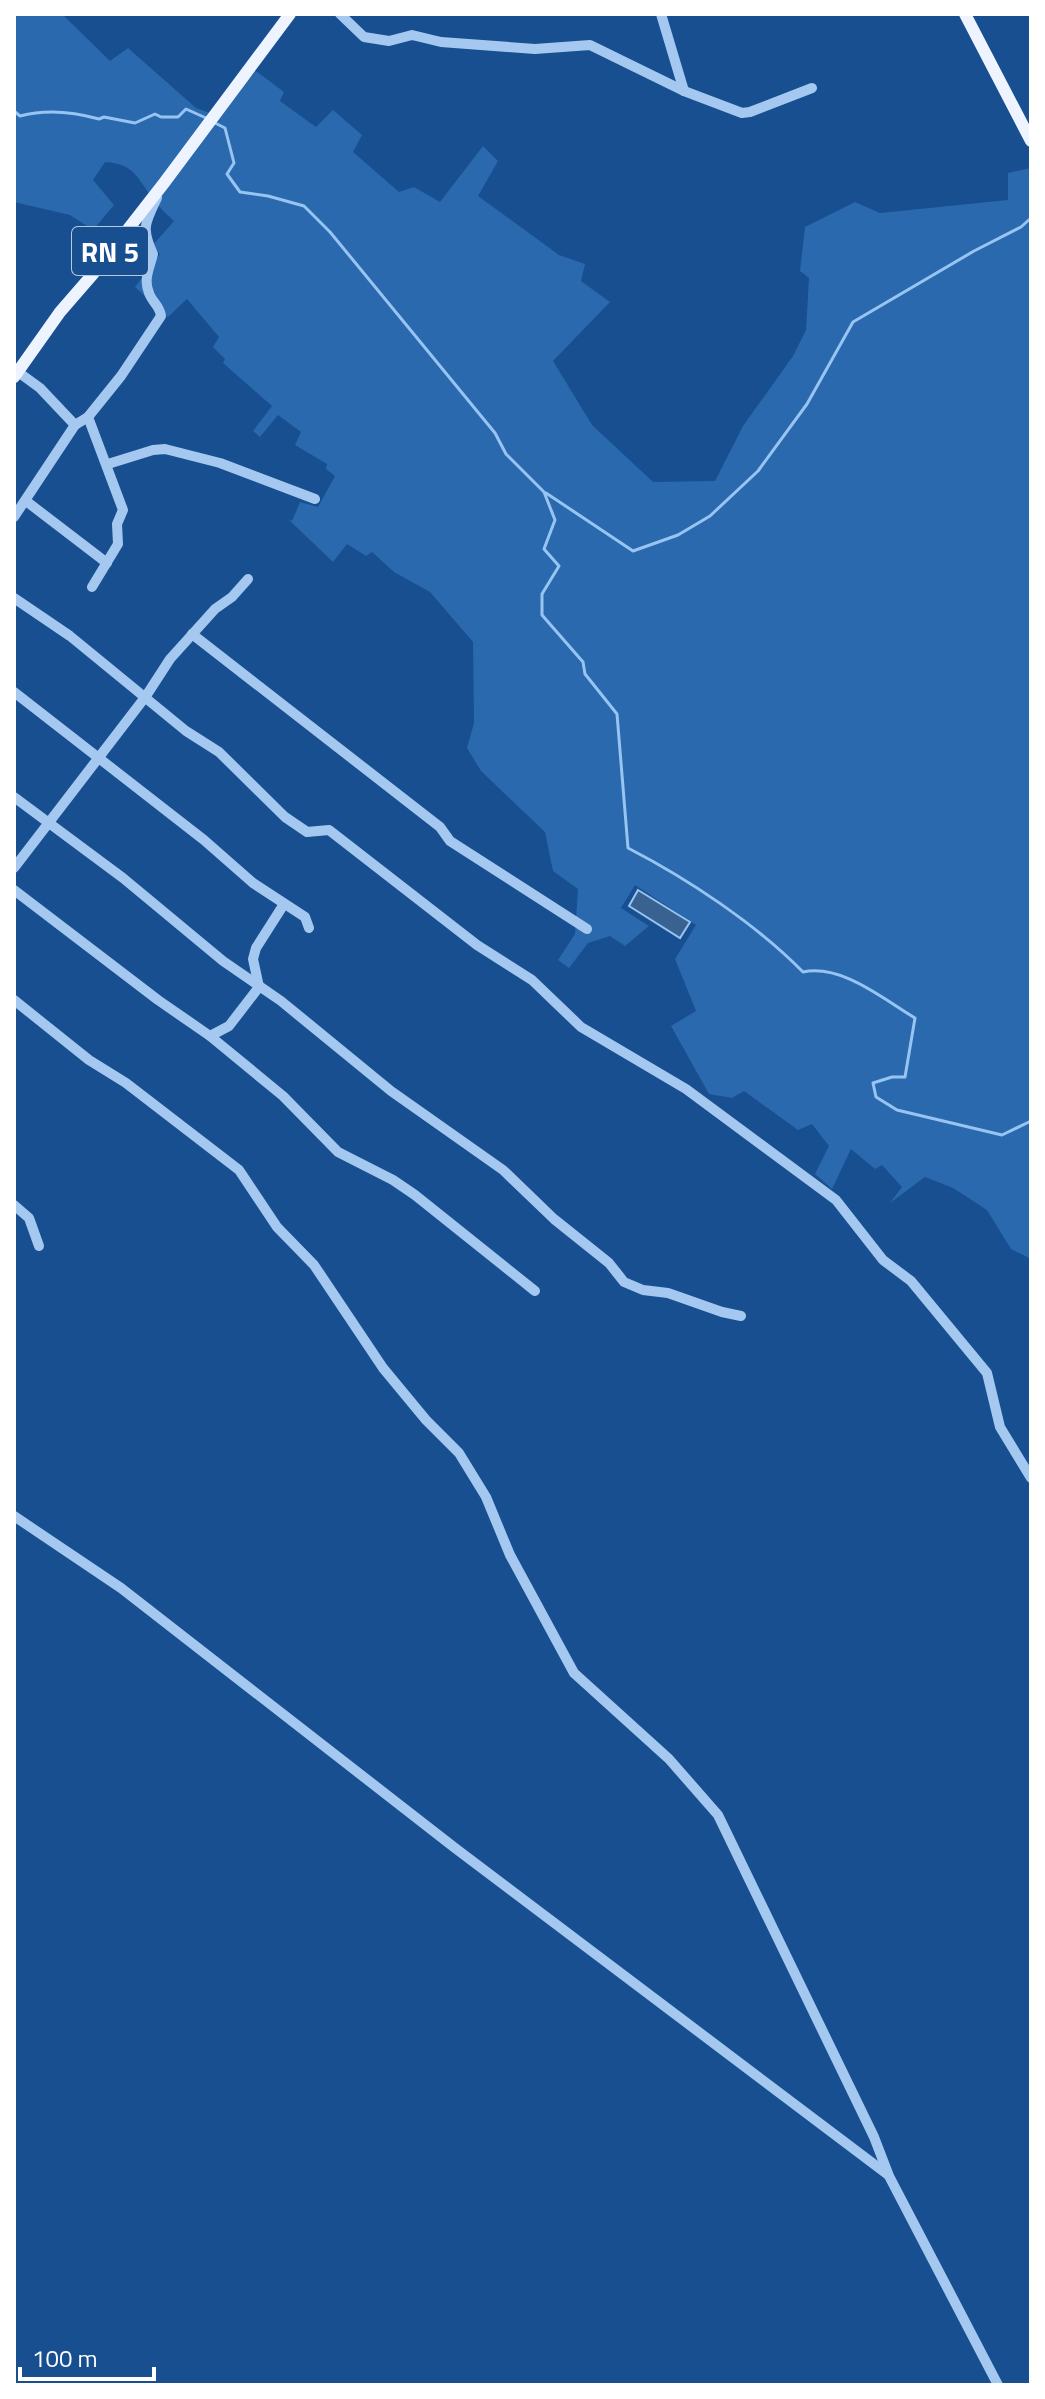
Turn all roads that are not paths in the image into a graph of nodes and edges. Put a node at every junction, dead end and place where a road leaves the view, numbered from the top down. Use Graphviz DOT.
graph roads {
  1 [pos="290,14"];
  2 [pos="340,14"];
  3 [pos="661,14"];
  4 [pos="965,14"];
  5 [pos="812,88"];
  6 [pos="684,91"];
  7 [pos="1031,141"];
  8 [pos="164,183"];
  9 [pos="15,372"];
  10 [pos="88,417"];
  11 [pos="75,425"];
  12 [pos="108,464"];
  13 [pos="315,499"];
  14 [pos="26,501"];
  15 [pos="14,517"];
  16 [pos="107,563"];
  17 [pos="248,579"];
  18 [pos="92,587"];
  19 [pos="14,598"];
  20 [pos="192,634"];
  21 [pos="14,692"];
  22 [pos="146,696"];
  23 [pos="99,757"];
  24 [pos="14,797"];
  25 [pos="49,824"];
  26 [pos="14,868"];
  27 [pos="14,890"];
  28 [pos="284,904"];
  29 [pos="309,928"];
  30 [pos="587,929"];
  31 [pos="259,987"];
  32 [pos="14,1000"];
  33 [pos="210,1036"];
  34 [pos="14,1205"];
  35 [pos="39,1246"];
  36 [pos="535,1291"];
  37 [pos="741,1316"];
  38 [pos="1031,1478"];
  39 [pos="14,1516"];
  40 [pos="889,2176"];
  41 [pos="998,2385"];
  1 -- 8 [label="main road, RN 5"];
  2 -- 6 [label="street"];
  3 -- 6 [label="street"];
  4 -- 7 [label="main road"];
  5 -- 6 [label="street"];
  8 -- 9 [label="main road, RN 5"];
  8 -- 10 [label="street"];
  9 -- 11 [label="street"];
  10 -- 11 [label="street"];
  10 -- 12 [label="street"];
  11 -- 14 [label="street"];
  12 -- 13 [label="street"];
  12 -- 16 [label="street"];
  14 -- 15 [label="street"];
  14 -- 16 [label="street"];
  16 -- 18 [label="street"];
  17 -- 20 [label="street"];
  19 -- 22 [label="street"];
  20 -- 22 [label="street"];
  20 -- 30 [label="street"];
  21 -- 23 [label="street"];
  22 -- 23 [label="street"];
  22 -- 38 [label="street"];
  23 -- 25 [label="street"];
  23 -- 28 [label="street"];
  24 -- 25 [label="street"];
  25 -- 26 [label="street"];
  25 -- 31 [label="street"];
  27 -- 33 [label="street"];
  28 -- 29 [label="street"];
  28 -- 31 [label="street"];
  31 -- 33 [label="street"];
  31 -- 37 [label="street"];
  32 -- 40 [label="street"];
  33 -- 36 [label="street"];
  34 -- 35 [label="street"];
  39 -- 40 [label="street"];
  40 -- 41 [label="street"];
}
